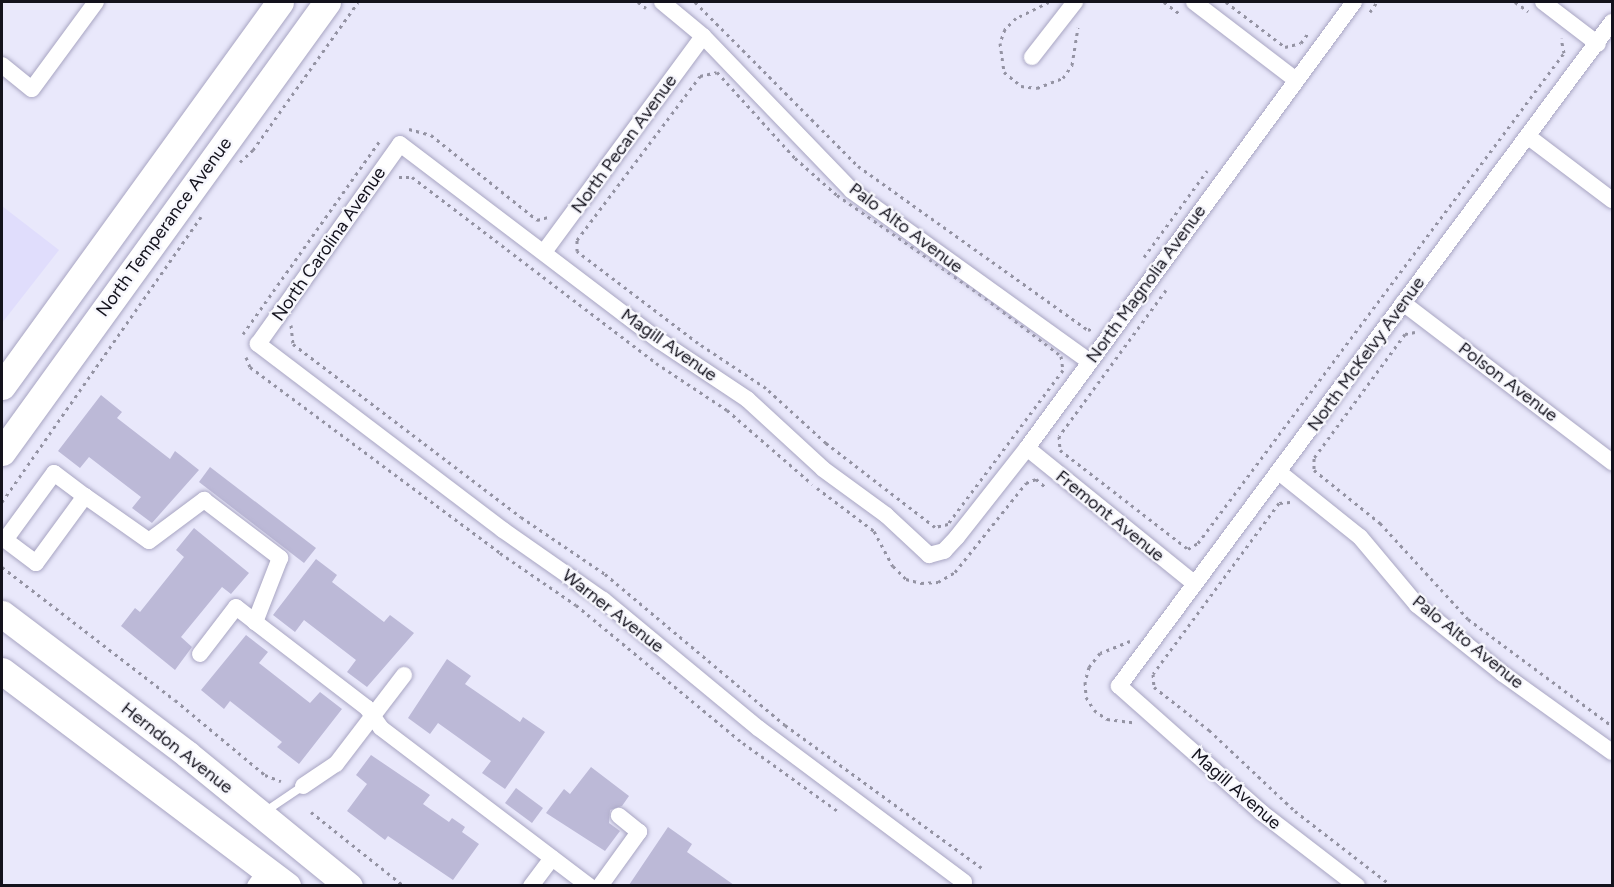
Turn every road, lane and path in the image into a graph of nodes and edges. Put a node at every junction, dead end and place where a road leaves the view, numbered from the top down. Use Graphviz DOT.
graph roads {
  1 [pos="96,2"];
  2 [pos="280,2"];
  3 [pos="327,2"];
  4 [pos="358,2"];
  5 [pos="638,2"];
  6 [pos="695,2"];
  7 [pos="1075,2"];
  8 [pos="1164,2"];
  9 [pos="1194,2"];
  10 [pos="1226,2"];
  11 [pos="1354,2"];
  12 [pos="1515,2"];
  13 [pos="657,7"];
  14 [pos="1538,8"];
  15 [pos="1191,22"];
  16 [pos="1612,22"];
  17 [pos="703,36"];
  18 [pos="1560,36"];
  19 [pos="1301,43"];
  20 [pos="1598,44"];
  21 [pos="1032,57"];
  22 [pos="2,65"];
  23 [pos="1296,80"];
  24 [pos="386,135"];
  25 [pos="401,136"];
  26 [pos="1530,138"];
  27 [pos="231,169"];
  28 [pos="1208,170"];
  29 [pos="399,176"];
  30 [pos="392,186"];
  31 [pos="1612,200"];
  32 [pos="555,208"];
  33 [pos="202,215"];
  34 [pos="577,251"];
  35 [pos="544,252"];
  36 [pos="1139,264"];
  37 [pos="1403,303"];
  38 [pos="298,316"];
  39 [pos="1095,327"];
  40 [pos="1421,331"];
  41 [pos="241,343"];
  42 [pos="251,349"];
  43 [pos="1089,361"];
  44 [pos="2,386"];
  45 [pos="1027,448"];
  46 [pos="1060,450"];
  47 [pos="2,452"];
  48 [pos="1612,462"];
  49 [pos="1280,473"];
  50 [pos="85,496"];
  51 [pos="2,502"];
  52 [pos="1279,503"];
  53 [pos="929,555"];
  54 [pos="2,567"];
  55 [pos="1194,583"];
  56 [pos="2,614"];
  57 [pos="255,622"];
  58 [pos="200,654"];
  59 [pos="2,671"];
  60 [pos="404,675"];
  61 [pos="1119,686"];
  62 [pos="373,717"];
  63 [pos="1612,726"];
  64 [pos="1612,752"];
  65 [pos="281,781"];
  66 [pos="303,786"];
  67 [pos="311,812"];
  68 [pos="261,814"];
  69 [pos="843,815"];
  70 [pos="619,816"];
  71 [pos="552,858"];
  72 [pos="982,868"];
  73 [pos="269,880"];
  74 [pos="963,884"];
  75 [pos="349,885"];
  76 [pos="404,885"];
  77 [pos="531,885"];
  78 [pos="589,885"];
  79 [pos="600,885"];
  80 [pos="1357,885"];
  81 [pos="1392,885"];
  1 -- 22 [label="street"];
  2 -- 44 [label="main road"];
  3 -- 47 [label="main road, North Temperance Avenue"];
  4 -- 27 [label="path"];
  5 -- 13 [label="path"];
  6 -- 39 [label="path"];
  7 -- 21 [label="street"];
  8 -- 15 [label="path"];
  9 -- 23 [label="street"];
  10 -- 19 [label="path"];
  11 -- 23 [label="street, North Magnolia Avenue"];
  12 -- 14 [label="path"];
  13 -- 17 [label="street, Palo Alto Avenue"];
  14 -- 20 [label="street"];
  16 -- 20 [label="street, North McKelvy Avenue"];
  17 -- 35 [label="street, North Pecan Avenue"];
  17 -- 43 [label="street, Palo Alto Avenue"];
  18 -- 46 [label="path"];
  20 -- 26 [label="street, North McKelvy Avenue"];
  23 -- 43 [label="street, North Magnolia Avenue"];
  24 -- 41 [label="path"];
  25 -- 32 [label="path"];
  25 -- 35 [label="street, Magill Avenue"];
  25 -- 42 [label="street, North Carolina Avenue"];
  26 -- 31 [label="street"];
  26 -- 37 [label="street, North McKelvy Avenue"];
  28 -- 36 [label="path"];
  29 -- 30 [label="path"];
  33 -- 51 [label="path"];
  34 -- 34 [label="path"];
  35 -- 53 [label="street, Magill Avenue"];
  37 -- 48 [label="street, Polson Avenue"];
  37 -- 49 [label="street, North McKelvy Avenue"];
  38 -- 72 [label="path"];
  40 -- 63 [label="path"];
  42 -- 69 [label="path"];
  42 -- 74 [label="street, Warner Avenue"];
  43 -- 45 [label="street, North Magnolia Avenue"];
  45 -- 53 [label="street, North Magnolia Avenue"];
  45 -- 55 [label="street, Fremont Avenue"];
  49 -- 55 [label="street, North McKelvy Avenue"];
  49 -- 64 [label="street, Palo Alto Avenue"];
  50 -- 50 [label="street"];
  50 -- 57 [label="street"];
  52 -- 81 [label="path"];
  54 -- 65 [label="path"];
  55 -- 61 [label="street, North McKelvy Avenue"];
  56 -- 68 [label="main road, Herndon Avenue"];
  57 -- 58 [label="street"];
  57 -- 62 [label="street"];
  59 -- 73 [label="main road"];
  60 -- 62 [label="street"];
  61 -- 80 [label="street, Magill Avenue"];
  62 -- 66 [label="street"];
  62 -- 71 [label="street"];
  66 -- 68 [label="lane"];
  67 -- 76 [label="path"];
  68 -- 75 [label="main road, Herndon Avenue"];
  70 -- 79 [label="street"];
  71 -- 77 [label="street"];
  71 -- 78 [label="street"];
}
